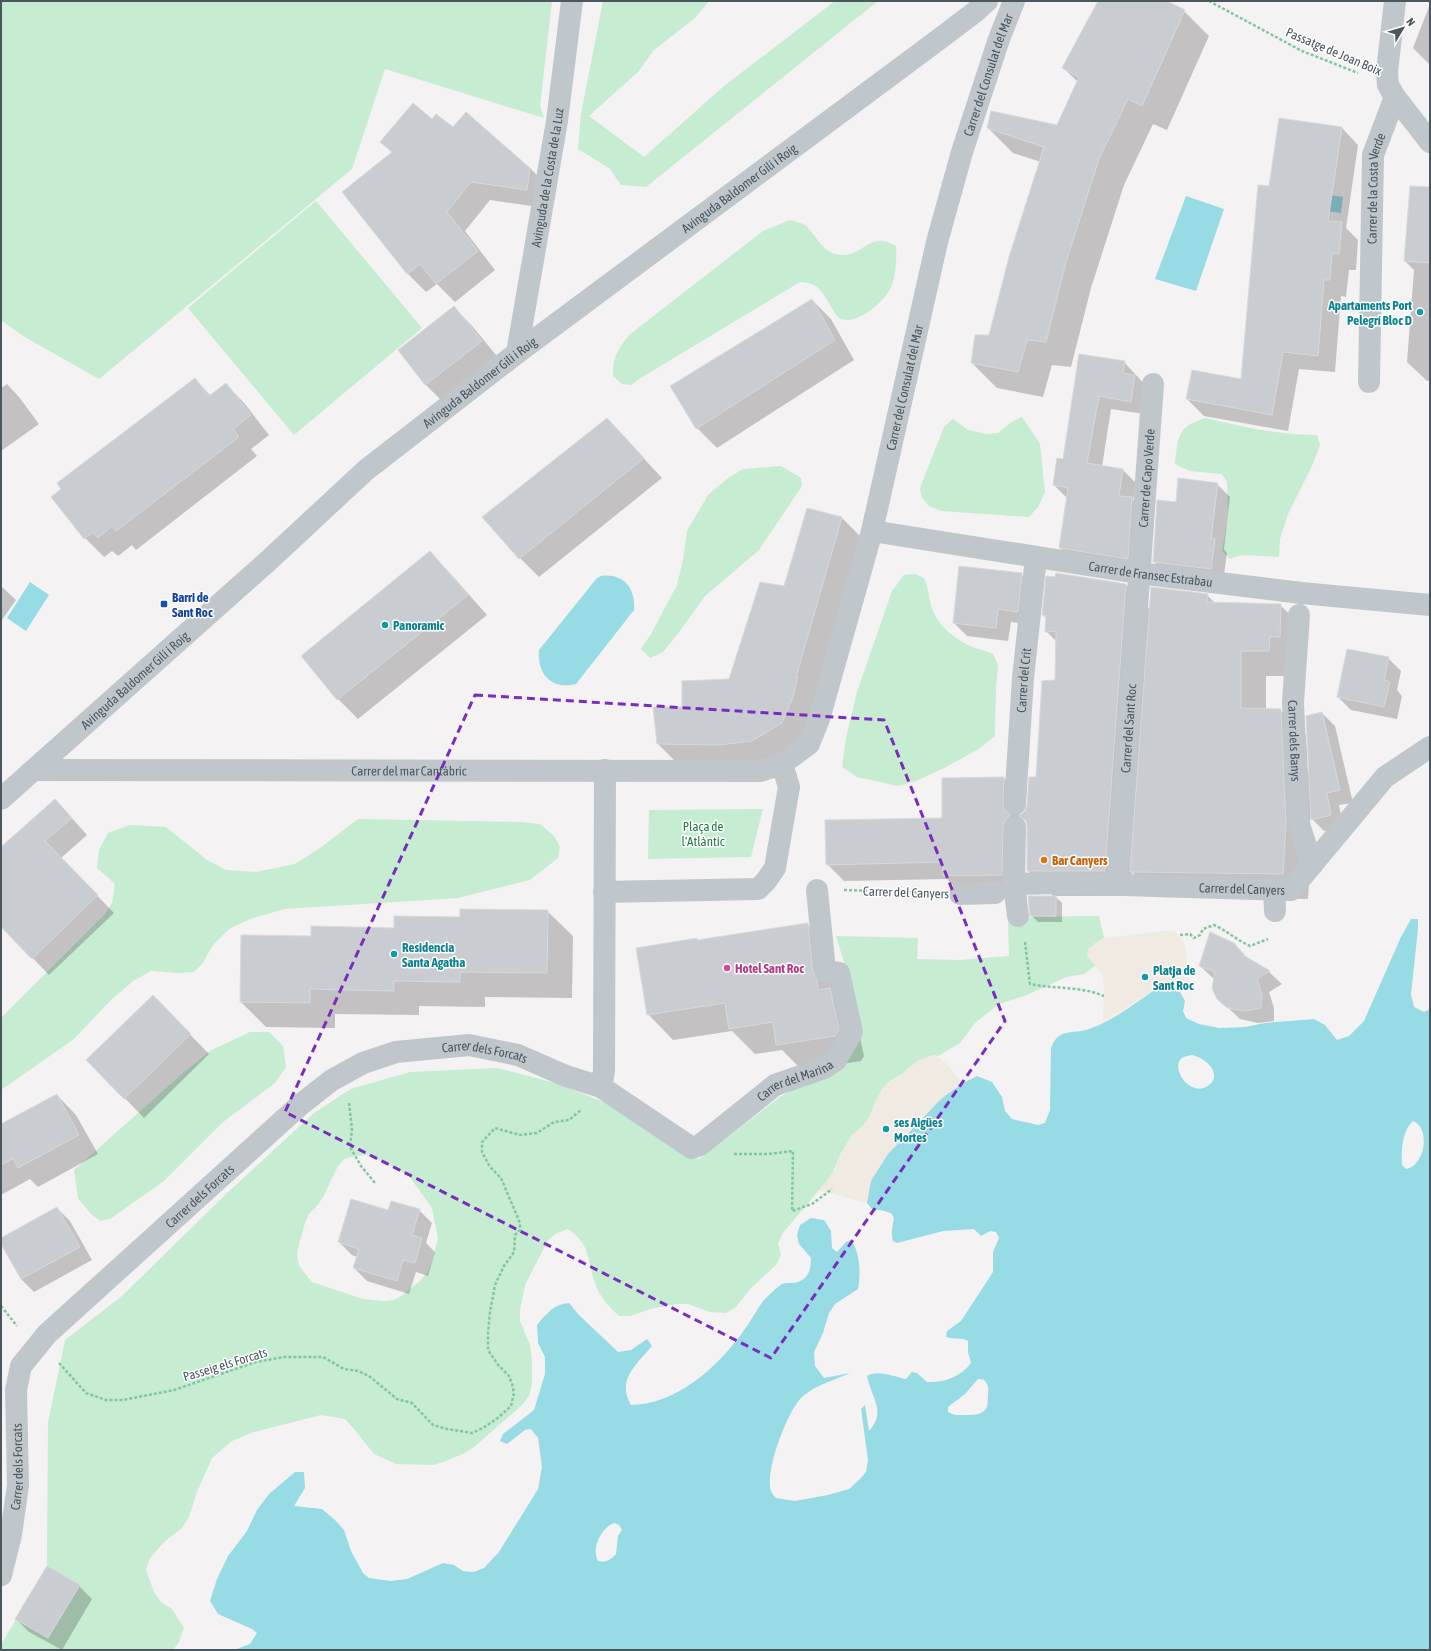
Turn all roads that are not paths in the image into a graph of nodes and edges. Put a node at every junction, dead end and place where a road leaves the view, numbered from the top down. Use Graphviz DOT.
graph roads {
  1 [pos="572,1"];
  2 [pos="987,1"];
  3 [pos="1014,1"];
  4 [pos="1395,1"];
  5 [pos="1392,91"];
  6 [pos="1430,142"];
  7 [pos="517,353"];
  8 [pos="1369,382"];
  9 [pos="1153,384"];
  10 [pos="872,531"];
  11 [pos="1036,557"];
  12 [pos="1138,572"];
  13 [pos="1430,606"];
  14 [pos="1298,615"];
  15 [pos="1430,747"];
  16 [pos="782,764"];
  17 [pos="34,770"];
  18 [pos="605,770"];
  19 [pos="1,799"];
  20 [pos="1015,804"];
  21 [pos="1016,827"];
  22 [pos="1312,865"];
  23 [pos="1014,884"];
  24 [pos="1117,885"];
  25 [pos="1274,889"];
  26 [pos="817,890"];
  27 [pos="604,892"];
  28 [pos="995,893"];
  29 [pos="960,894"];
  30 [pos="1275,911"];
  31 [pos="1018,916"];
  32 [pos="600,1087"];
  33 [pos="1,1575"];
  1 -- 7 [label="street, Avinguda de la Costa de la Luz"];
  2 -- 7 [label="street, Avinguda Baldomer Gili i Roig"];
  3 -- 10 [label="street, Carrer del Consulat del Mar"];
  4 -- 5 [label="street, Carrer de la Costa Verde"];
  5 -- 6 [label="street"];
  5 -- 8 [label="street, Carrer de la Costa Verde"];
  7 -- 17 [label="street, Avinguda Baldomer Gili i Roig"];
  9 -- 12 [label="street, Carrer de Capo Verde"];
  10 -- 11 [label="street, Carrer de Fransec Estrabau"];
  10 -- 16 [label="street, Carrer del Consulat del Mar"];
  11 -- 12 [label="street, Carrer de Fransec Estrabau"];
  11 -- 20 [label="street, Carrer del Crit"];
  12 -- 13 [label="street, Carrer de Fransec Estrabau"];
  12 -- 24 [label="street, Carrer del Sant Roc"];
  14 -- 22 [label="street, Carrer dels Banys"];
  15 -- 22 [label="street, Carrer del Canyers"];
  16 -- 18 [label="street, Carrer del mar Cantàbric"];
  16 -- 27 [label="street"];
  17 -- 18 [label="street, Carrer del mar Cantàbric"];
  17 -- 19 [label="street, Avinguda Baldomer Gili i Roig"];
  18 -- 27 [label="street"];
  21 -- 23 [label="street"];
  22 -- 25 [label="street, Carrer del Canyers"];
  23 -- 24 [label="street, Carrer del Canyers"];
  23 -- 31 [label="street"];
  24 -- 25 [label="street, Carrer del Canyers"];
  25 -- 30 [label="street"];
  26 -- 32 [label="street, Carrer del Marina"];
  27 -- 32 [label="street"];
  28 -- 29 [label="street, Carrer del Canyers"];
  32 -- 33 [label="street, Carrer dels Forcats"];
}
